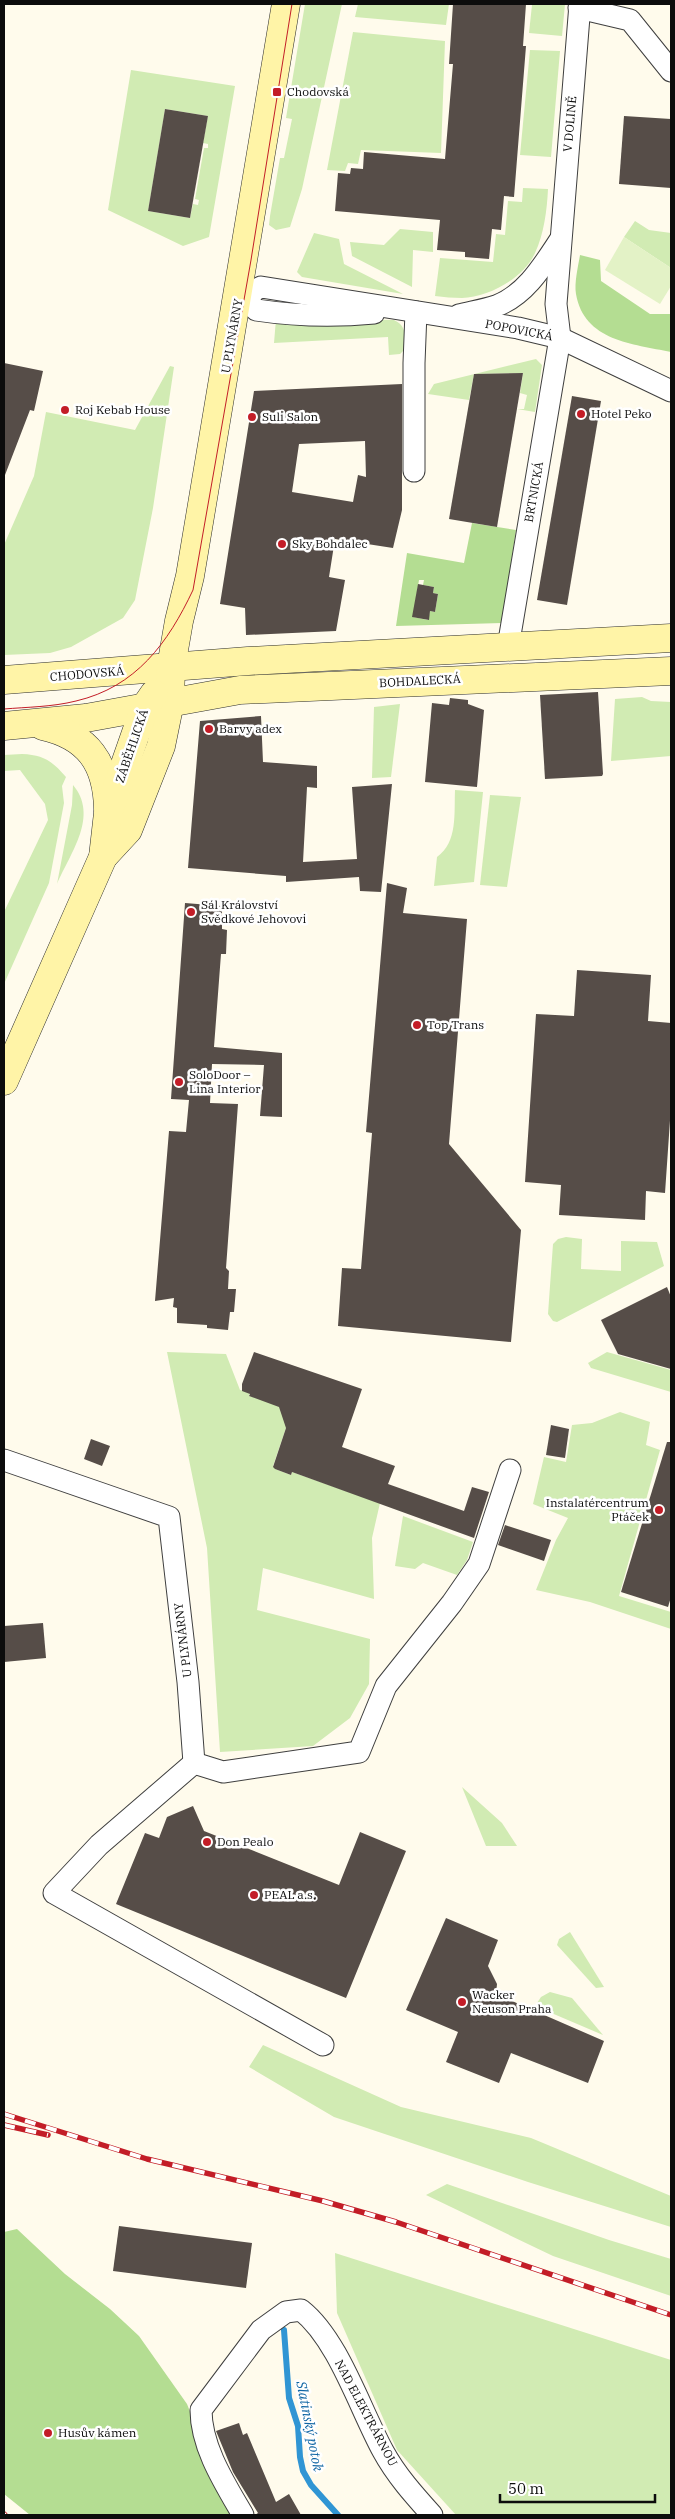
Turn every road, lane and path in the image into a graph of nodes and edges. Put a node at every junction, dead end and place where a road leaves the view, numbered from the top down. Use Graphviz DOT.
graph roads {
  1 [pos="286,4"];
  2 [pos="580,6"];
  3 [pos="671,71"];
  4 [pos="560,240"];
  5 [pos="241,296"];
  6 [pos="408,311"];
  7 [pos="449,318"];
  8 [pos="560,338"];
  9 [pos="671,391"];
  10 [pos="414,471"];
  11 [pos="671,638"];
  12 [pos="508,647"];
  13 [pos="171,667"];
  14 [pos="671,670"];
  15 [pos="4,680"];
  16 [pos="157,704"];
  17 [pos="32,724"];
  18 [pos="4,726"];
  19 [pos="108,813"];
  20 [pos="103,857"];
  21 [pos="4,1081"];
  22 [pos="4,1460"];
  23 [pos="510,1470"];
  24 [pos="194,1763"];
  25 [pos="323,2045"];
  26 [pos="277,2297"];
  27 [pos="301,2310"];
  28 [pos="242,2515"];
  29 [pos="432,2515"];
  1 -- 5 [label="street, U PLYNÁRNY"];
  2 -- 3 [label="street, V DOLINĚ"];
  2 -- 4 [label="street, V DOLINĚ"];
  4 -- 7 [label="street, V DOLINĚ"];
  4 -- 8 [label="street, V DOLINĚ"];
  5 -- 6 [label="street, POPOVICKÁ"];
  5 -- 13 [label="street, U PLYNÁRNY"];
  6 -- 7 [label="street, POPOVICKÁ"];
  6 -- 10 [label="street"];
  7 -- 8 [label="street, POPOVICKÁ"];
  8 -- 9 [label="street, POPOVICKÁ"];
  8 -- 12 [label="street, BRTNICKÁ"];
  11 -- 12 [label="street"];
  12 -- 13 [label="street"];
  13 -- 15 [label="street, CHODOVSKÁ"];
  13 -- 16 [label="street, ZÁBĚHLICKÁ"];
  14 -- 16 [label="street, BOHDALECKÁ"];
  16 -- 17 [label="street"];
  16 -- 19 [label="street, ZÁBĚHLICKÁ"];
  16 -- 20 [label="street, ZÁBĚHLICKÁ"];
  17 -- 18 [label="street"];
  17 -- 19 [label="street"];
  19 -- 20 [label="street, ZÁBĚHLICKÁ"];
  20 -- 21 [label="street, ZÁBĚHLICKÁ"];
  22 -- 24 [label="street, U PLYNÁRNY"];
  23 -- 24 [label="street"];
  24 -- 25 [label="street"];
  26 -- 27 [label="street, NAD ELEKTRÁRNOU"];
  27 -- 28 [label="street"];
  27 -- 29 [label="street, NAD ELEKTRÁRNOU"];
}
